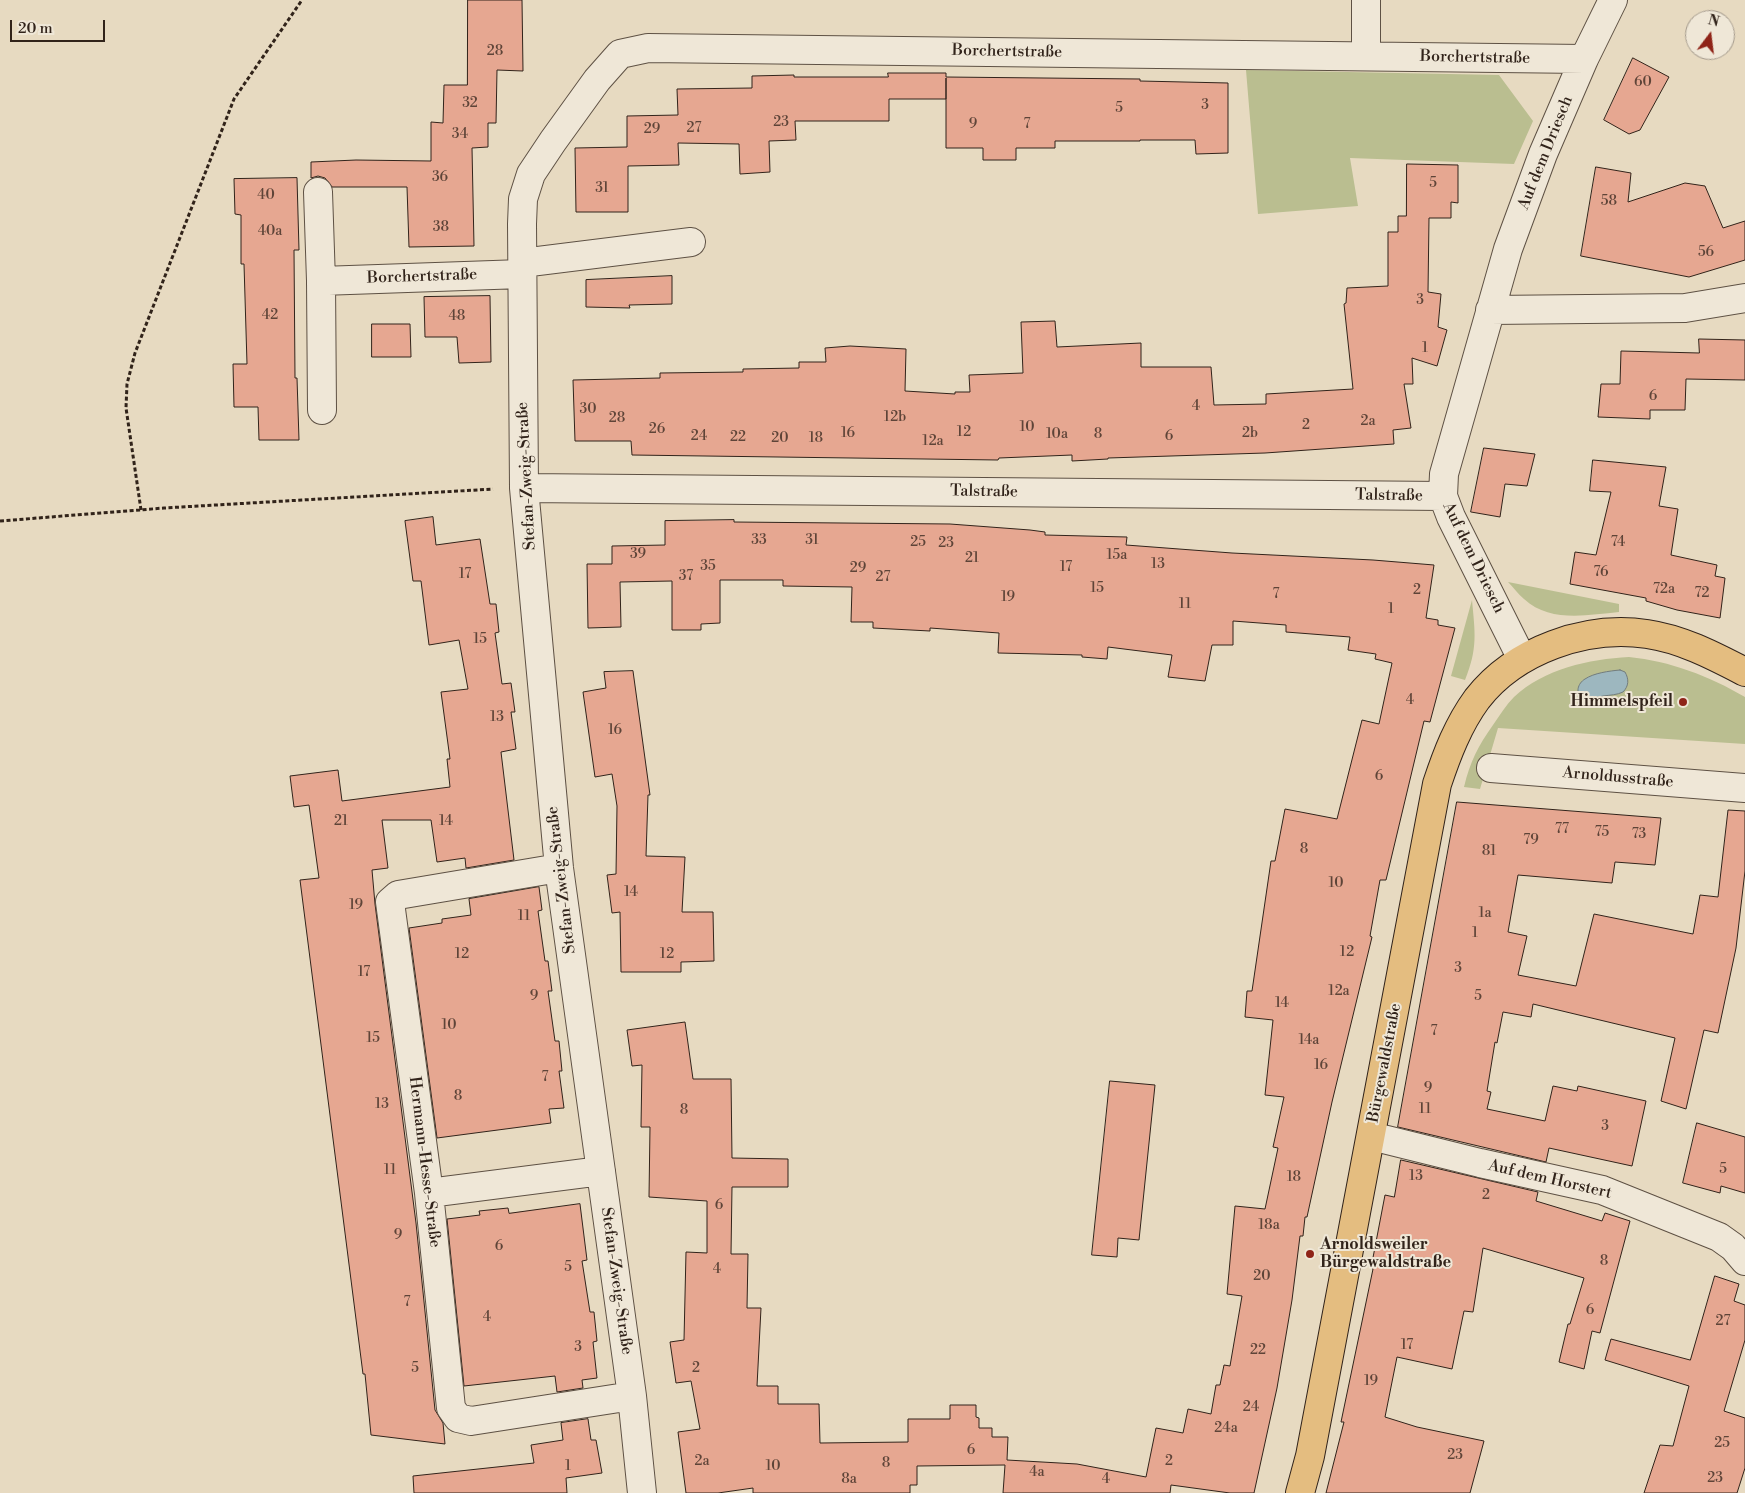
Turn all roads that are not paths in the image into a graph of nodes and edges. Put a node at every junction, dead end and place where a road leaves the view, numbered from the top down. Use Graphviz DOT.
graph roads {
  1 [pos="1366,0"];
  2 [pos="1613,0"];
  3 [pos="648,48"];
  4 [pos="1366,56"];
  5 [pos="1584,59"];
  6 [pos="318,192"];
  7 [pos="691,242"];
  8 [pos="522,268"];
  9 [pos="321,281"];
  10 [pos="1745,298"];
  11 [pos="1490,310"];
  12 [pos="322,410"];
  13 [pos="524,488"];
  14 [pos="1444,496"];
  15 [pos="1522,659"];
  16 [pos="1745,672"];
  17 [pos="1491,768"];
  18 [pos="1745,788"];
  19 [pos="559,868"];
  20 [pos="1371,1136"];
  21 [pos="601,1171"];
  22 [pos="429,1192"];
  23 [pos="1745,1261"];
  24 [pos="632,1396"];
  25 [pos="642,1493"];
  26 [pos="1300,1493"];
  1 -- 4 [label="street"];
  2 -- 5 [label="street, Auf dem Driesch"];
  3 -- 4 [label="street, Borchertstraße"];
  3 -- 8 [label="street, Stefan-Zweig-Straße"];
  4 -- 5 [label="street, Borchertstraße"];
  5 -- 11 [label="street, Auf dem Driesch"];
  6 -- 9 [label="street"];
  7 -- 8 [label="street"];
  8 -- 9 [label="street, Borchertstraße"];
  8 -- 13 [label="street, Stefan-Zweig-Straße"];
  9 -- 12 [label="street"];
  10 -- 11 [label="street"];
  11 -- 14 [label="street, Auf dem Driesch"];
  13 -- 14 [label="street, Talstraße"];
  13 -- 19 [label="street, Stefan-Zweig-Straße"];
  14 -- 15 [label="street, Auf dem Driesch"];
  15 -- 16 [label="main road"];
  15 -- 20 [label="main road, Bürgewaldstraße"];
  17 -- 18 [label="street, Arnoldusstraße"];
  19 -- 21 [label="street, Stefan-Zweig-Straße"];
  19 -- 22 [label="street, Hermann-Hesse-Straße"];
  20 -- 23 [label="street, Auf dem Horstert"];
  20 -- 26 [label="main road, Bürgewaldstraße"];
  21 -- 22 [label="street"];
  21 -- 24 [label="street, Stefan-Zweig-Straße"];
  22 -- 24 [label="street, Hermann-Hesse-Straße"];
  24 -- 25 [label="street, Stefan-Zweig-Straße"];
}
